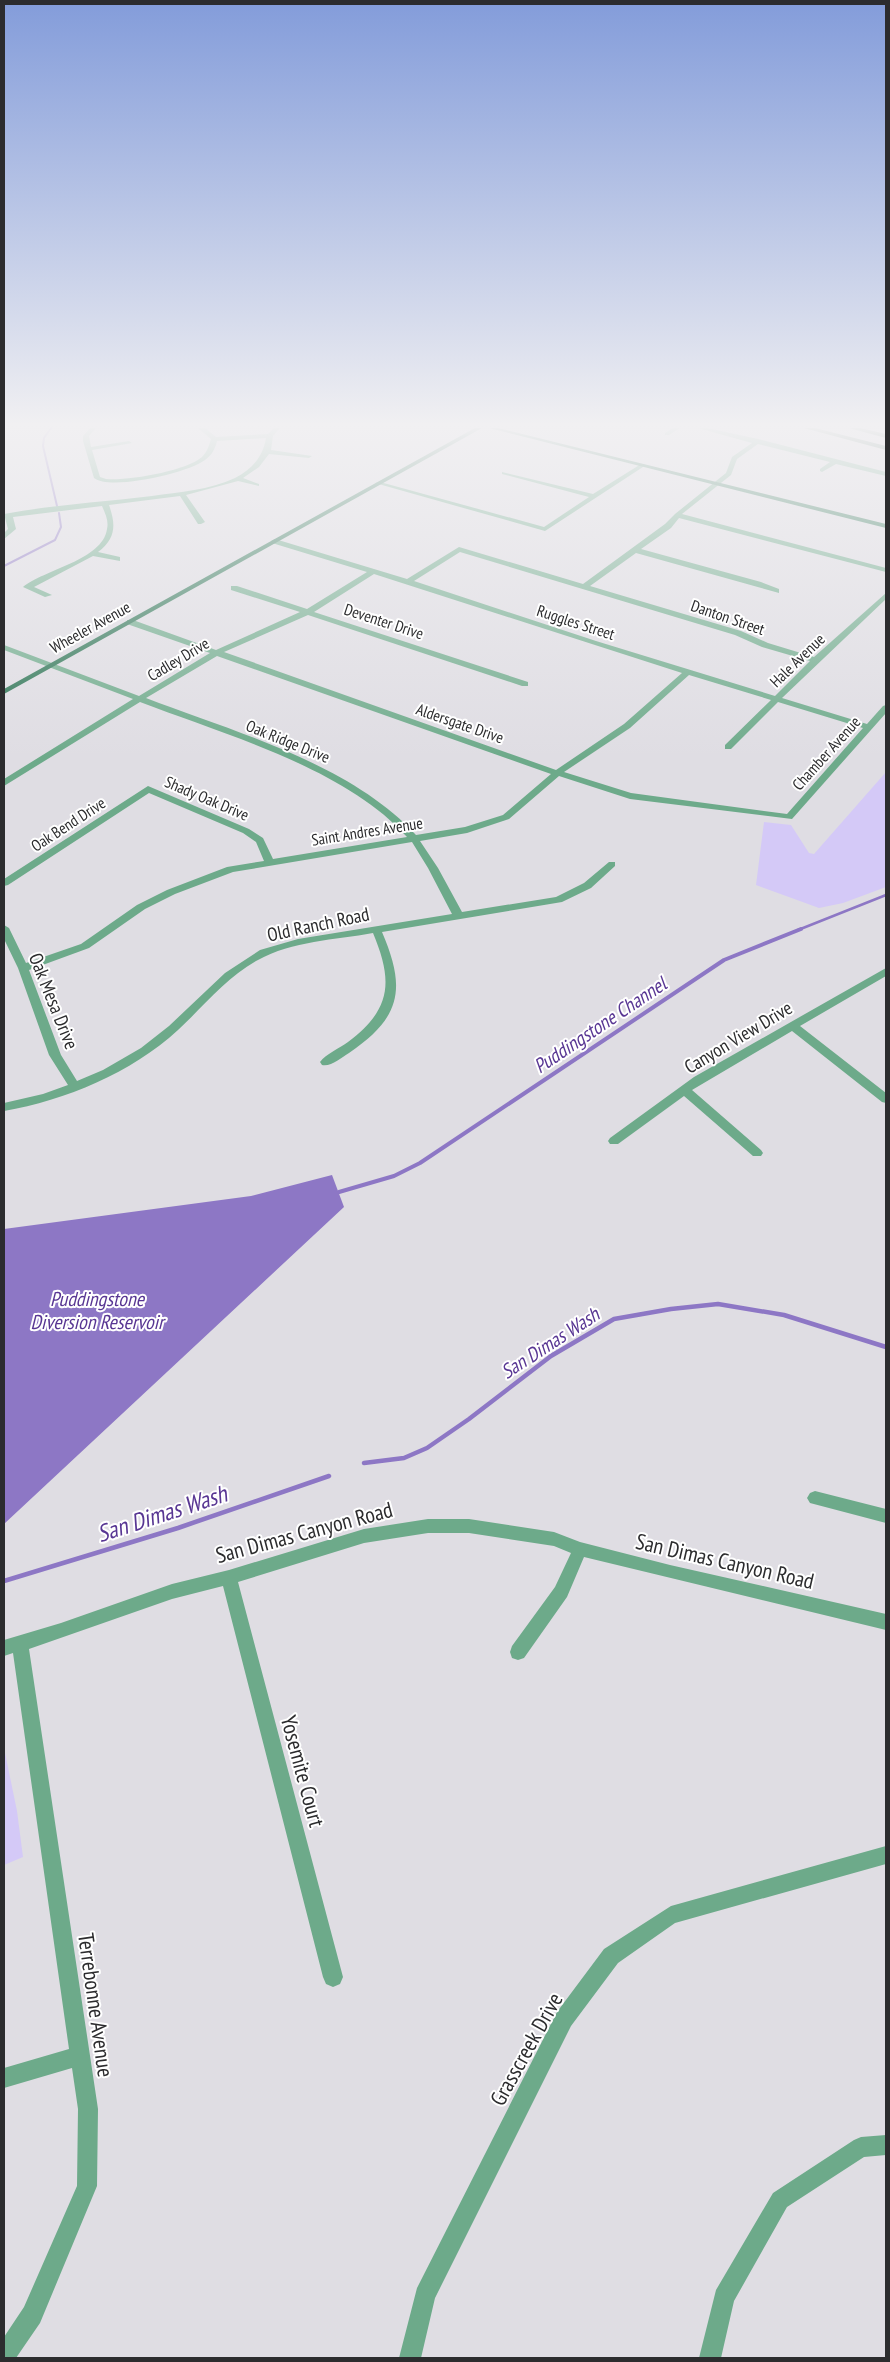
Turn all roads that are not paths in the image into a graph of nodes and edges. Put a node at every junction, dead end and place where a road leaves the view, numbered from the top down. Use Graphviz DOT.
graph roads {
  1 [pos="108,538"];
  2 [pos="281,538"];
  3 [pos="651,538"];
  4 [pos="765,538"];
  5 [pos="276,541"];
  6 [pos="635,550"];
  7 [pos="92,553"];
  8 [pos="117,558"];
  9 [pos="886,570"];
  10 [pos="373,571"];
  11 [pos="408,582"];
  12 [pos="584,587"];
  13 [pos="234,588"];
  14 [pos="776,591"];
  15 [pos="48,595"];
  16 [pos="886,595"];
  17 [pos="308,612"];
  18 [pos="130,622"];
  19 [pos="4,647"];
  20 [pos="216,653"];
  21 [pos="816,660"];
  22 [pos="51,666"];
  23 [pos="688,672"];
  24 [pos="525,684"];
  25 [pos="4,692"];
  26 [pos="777,699"];
  27 [pos="140,700"];
  28 [pos="886,708"];
  29 [pos="868,727"];
  30 [pos="728,747"];
  31 [pos="557,773"];
  32 [pos="4,783"];
  33 [pos="148,789"];
  34 [pos="789,817"];
  35 [pos="414,839"];
  36 [pos="269,861"];
  37 [pos="612,864"];
  38 [pos="4,883"];
  39 [pos="459,917"];
  40 [pos="4,928"];
  41 [pos="376,929"];
  42 [pos="23,968"];
  43 [pos="886,971"];
  44 [pos="792,1025"];
  45 [pos="326,1062"];
  46 [pos="74,1086"];
  47 [pos="684,1090"];
  48 [pos="886,1099"];
  49 [pos="4,1107"];
  50 [pos="614,1141"];
  51 [pos="757,1153"];
  52 [pos="815,1498"];
  53 [pos="886,1516"];
  54 [pos="580,1549"];
  55 [pos="229,1577"];
  56 [pos="886,1622"];
  57 [pos="12,1646"];
  58 [pos="518,1652"];
  59 [pos="886,1855"];
  60 [pos="333,1977"];
  61 [pos="78,2056"];
  62 [pos="4,2078"];
  63 [pos="886,2145"];
  64 [pos="4,2356"];
  65 [pos="410,2358"];
  66 [pos="710,2358"];
  1 -- 7 [label="street"];
  2 -- 5 [label="main road, Wheeler Avenue"];
  3 -- 6 [label="street"];
  4 -- 9 [label="street"];
  5 -- 10 [label="street, Ruggles Street"];
  5 -- 18 [label="main road, Wheeler Avenue"];
  6 -- 12 [label="street"];
  6 -- 14 [label="street"];
  7 -- 8 [label="street"];
  7 -- 15 [label="street"];
  10 -- 11 [label="street, Ruggles Street"];
  10 -- 17 [label="street, Cadley Drive"];
  11 -- 12 [label="street, Danton Street"];
  11 -- 23 [label="street, Ruggles Street"];
  12 -- 21 [label="street, Danton Street"];
  13 -- 17 [label="street, Deventer Drive"];
  16 -- 21 [label="street, Hale Avenue"];
  17 -- 20 [label="street, Cadley Drive"];
  17 -- 24 [label="street, Deventer Drive"];
  18 -- 20 [label="street, Aldersgate Drive"];
  18 -- 22 [label="main road, Wheeler Avenue"];
  19 -- 22 [label="street, Oak Ridge Drive"];
  20 -- 27 [label="street, Cadley Drive"];
  20 -- 31 [label="street, Aldersgate Drive"];
  21 -- 26 [label="street, Hale Avenue"];
  22 -- 25 [label="main road, Wheeler Avenue"];
  22 -- 27 [label="street, Oak Ridge Drive"];
  23 -- 26 [label="street, Ruggles Street"];
  23 -- 31 [label="street, Saint Andres Avenue"];
  26 -- 29 [label="street, Ruggles Street"];
  26 -- 30 [label="street, Hale Avenue"];
  27 -- 32 [label="street, Cadley Drive"];
  27 -- 35 [label="street, Oak Ridge Drive"];
  28 -- 29 [label="street, Chamber Avenue"];
  29 -- 34 [label="street, Chamber Avenue"];
  31 -- 34 [label="street, Aldersgate Drive"];
  31 -- 35 [label="street, Saint Andres Avenue"];
  33 -- 36 [label="street, Shady Oak Drive"];
  33 -- 38 [label="street, Oak Bend Drive"];
  35 -- 36 [label="street, Saint Andres Avenue"];
  35 -- 39 [label="street, Oak Ridge Drive"];
  36 -- 42 [label="street, Saint Andres Avenue"];
  37 -- 39 [label="street, Old Ranch Road"];
  39 -- 41 [label="street, Old Ranch Road"];
  40 -- 42 [label="street, Oak Mesa Drive"];
  41 -- 45 [label="street"];
  41 -- 46 [label="street, Old Ranch Road"];
  42 -- 46 [label="street, Oak Mesa Drive"];
  43 -- 44 [label="street, Canyon View Drive"];
  44 -- 47 [label="street, Canyon View Drive"];
  44 -- 48 [label="street"];
  46 -- 49 [label="street, Old Ranch Road"];
  47 -- 50 [label="street, Canyon View Drive"];
  47 -- 51 [label="street"];
  52 -- 53 [label="street"];
  54 -- 55 [label="street, San Dimas Canyon Road"];
  54 -- 56 [label="street, San Dimas Canyon Road"];
  54 -- 58 [label="street"];
  55 -- 57 [label="street, San Dimas Canyon Road"];
  55 -- 60 [label="street, Yosemite Court"];
  57 -- 61 [label="street, Terrebonne Avenue"];
  59 -- 65 [label="street, Grasscreek Drive"];
  61 -- 62 [label="street"];
  61 -- 64 [label="street, Terrebonne Avenue"];
  63 -- 66 [label="street"];
}
